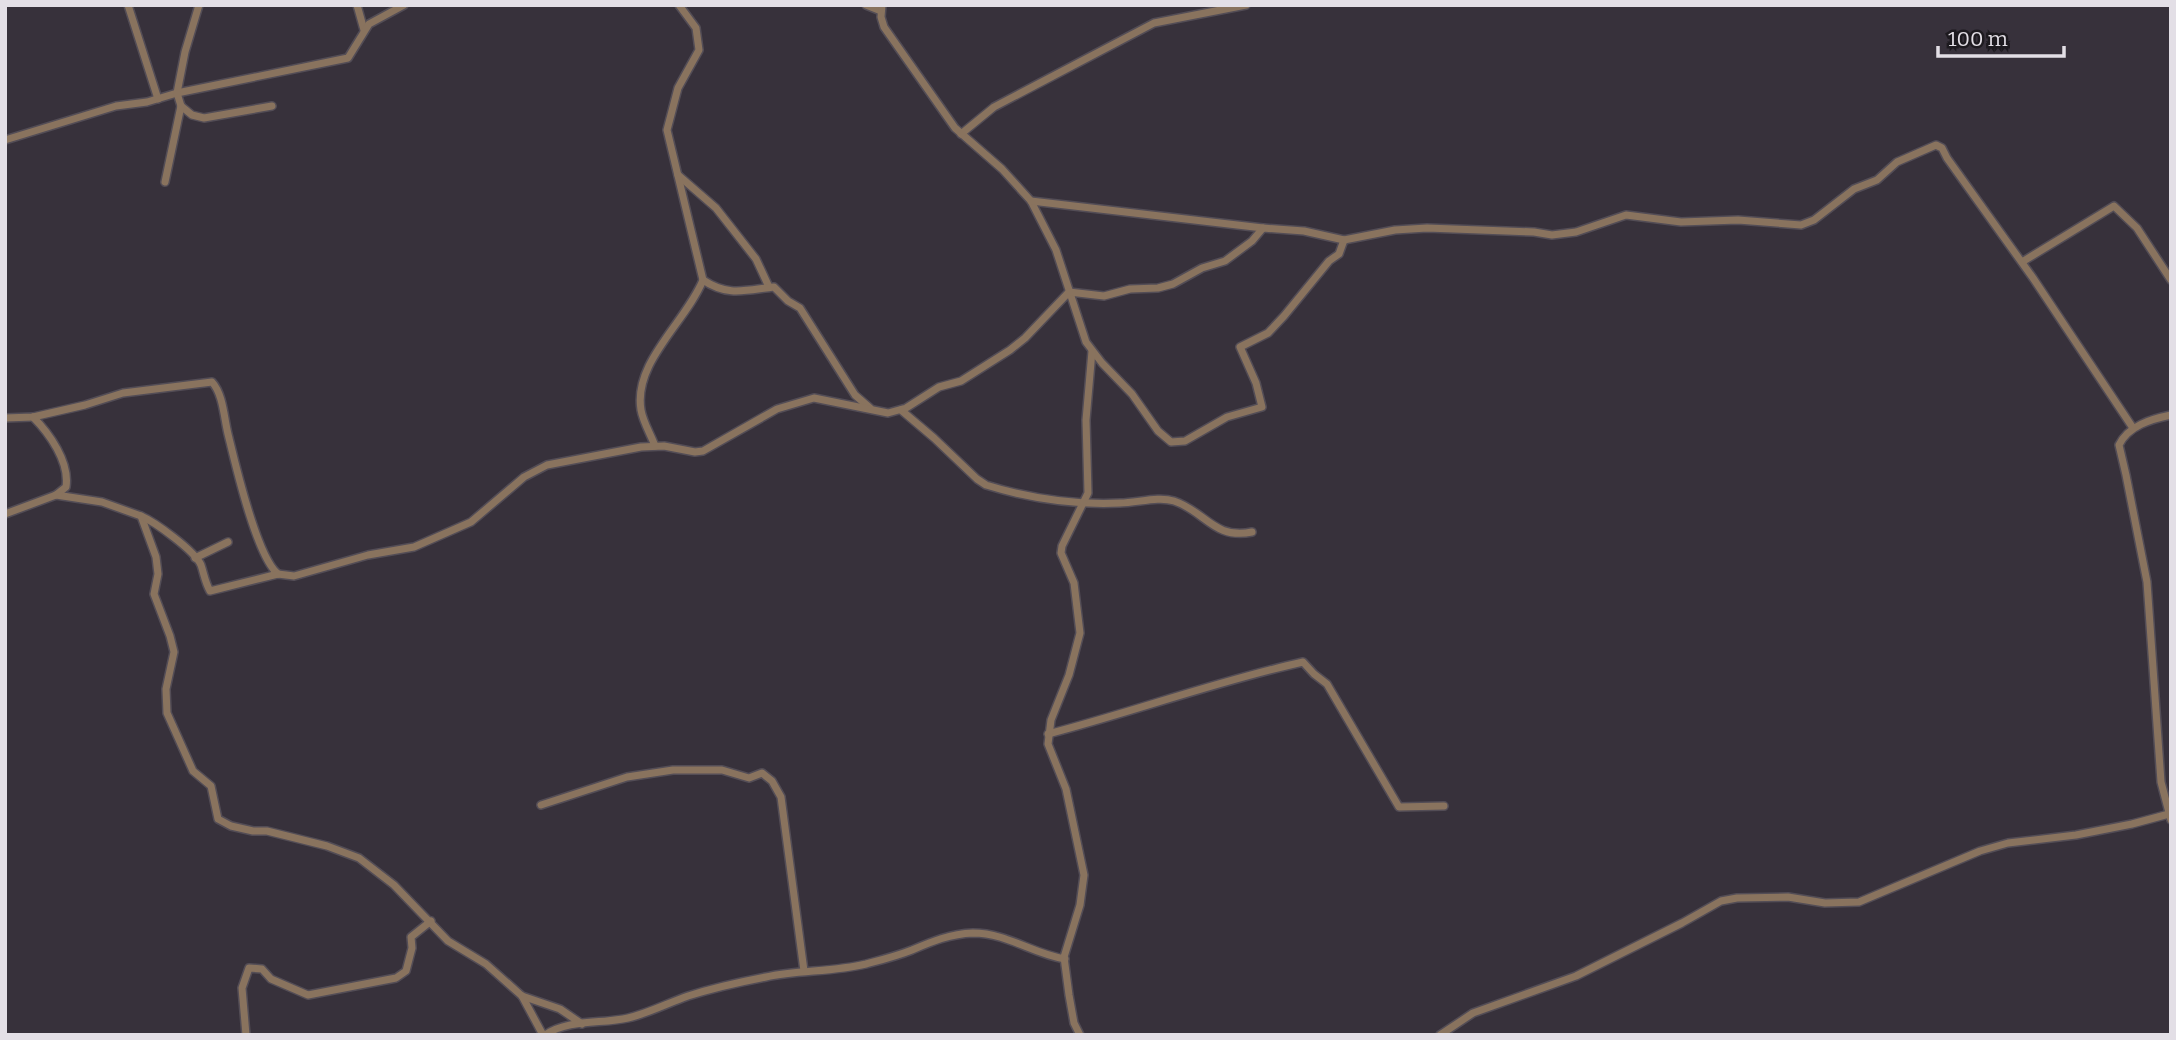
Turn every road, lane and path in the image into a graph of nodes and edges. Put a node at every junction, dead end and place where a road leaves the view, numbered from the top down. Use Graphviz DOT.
graph roads {
  1 [pos="128,5"];
  2 [pos="199,5"];
  3 [pos="357,5"];
  4 [pos="404,5"];
  5 [pos="679,5"];
  6 [pos="866,5"];
  7 [pos="1246,5"];
  8 [pos="882,8"];
  9 [pos="364,30"];
  10 [pos="177,93"];
  11 [pos="158,99"];
  12 [pos="181,106"];
  13 [pos="272,106"];
  14 [pos="961,134"];
  15 [pos="5,141"];
  16 [pos="677,174"];
  17 [pos="165,182"];
  18 [pos="1031,201"];
  19 [pos="1264,228"];
  20 [pos="1344,240"];
  21 [pos="2022,262"];
  22 [pos="704,280"];
  23 [pos="2171,280"];
  24 [pos="769,287"];
  25 [pos="1069,292"];
  26 [pos="1092,351"];
  27 [pos="871,408"];
  28 [pos="901,411"];
  29 [pos="2171,415"];
  30 [pos="33,417"];
  31 [pos="5,418"];
  32 [pos="2133,428"];
  33 [pos="655,446"];
  34 [pos="56,495"];
  35 [pos="1084,502"];
  36 [pos="5,514"];
  37 [pos="141,516"];
  38 [pos="1252,532"];
  39 [pos="228,542"];
  40 [pos="195,558"];
  41 [pos="278,574"];
  42 [pos="1048,734"];
  43 [pos="541,805"];
  44 [pos="1444,806"];
  45 [pos="2170,814"];
  46 [pos="431,921"];
  47 [pos="1065,959"];
  48 [pos="804,971"];
  49 [pos="522,996"];
  50 [pos="582,1024"];
  51 [pos="246,1035"];
  52 [pos="544,1035"];
  53 [pos="1080,1035"];
  54 [pos="1440,1035"];
  1 -- 11 [label="street"];
  2 -- 10 [label="street"];
  3 -- 9 [label="street"];
  4 -- 9 [label="street"];
  5 -- 16 [label="street"];
  6 -- 8 [label="street"];
  7 -- 14 [label="street"];
  8 -- 14 [label="street"];
  9 -- 10 [label="street"];
  10 -- 11 [label="street"];
  10 -- 12 [label="street"];
  11 -- 15 [label="street"];
  12 -- 13 [label="street"];
  12 -- 17 [label="street"];
  14 -- 18 [label="street"];
  16 -- 22 [label="street"];
  16 -- 24 [label="street"];
  18 -- 19 [label="street"];
  18 -- 25 [label="street"];
  19 -- 20 [label="street"];
  19 -- 25 [label="street"];
  20 -- 21 [label="street"];
  20 -- 26 [label="street"];
  21 -- 23 [label="street"];
  21 -- 32 [label="street"];
  22 -- 24 [label="street"];
  22 -- 33 [label="street"];
  24 -- 27 [label="street"];
  25 -- 26 [label="street"];
  25 -- 28 [label="street"];
  26 -- 35 [label="street"];
  27 -- 28 [label="street"];
  27 -- 33 [label="street"];
  28 -- 35 [label="street"];
  29 -- 32 [label="street"];
  30 -- 31 [label="street"];
  30 -- 34 [label="street"];
  30 -- 41 [label="street"];
  32 -- 45 [label="street"];
  33 -- 41 [label="street"];
  34 -- 36 [label="street"];
  34 -- 37 [label="street"];
  35 -- 38 [label="street"];
  35 -- 42 [label="street"];
  37 -- 40 [label="street"];
  37 -- 46 [label="street"];
  39 -- 40 [label="street"];
  40 -- 41 [label="street"];
  42 -- 44 [label="street"];
  42 -- 47 [label="street"];
  43 -- 48 [label="street"];
  45 -- 54 [label="street"];
  46 -- 49 [label="street"];
  46 -- 51 [label="street"];
  47 -- 48 [label="street"];
  47 -- 53 [label="street"];
  48 -- 50 [label="street"];
  49 -- 50 [label="street"];
  49 -- 52 [label="street"];
  50 -- 52 [label="street"];
}
